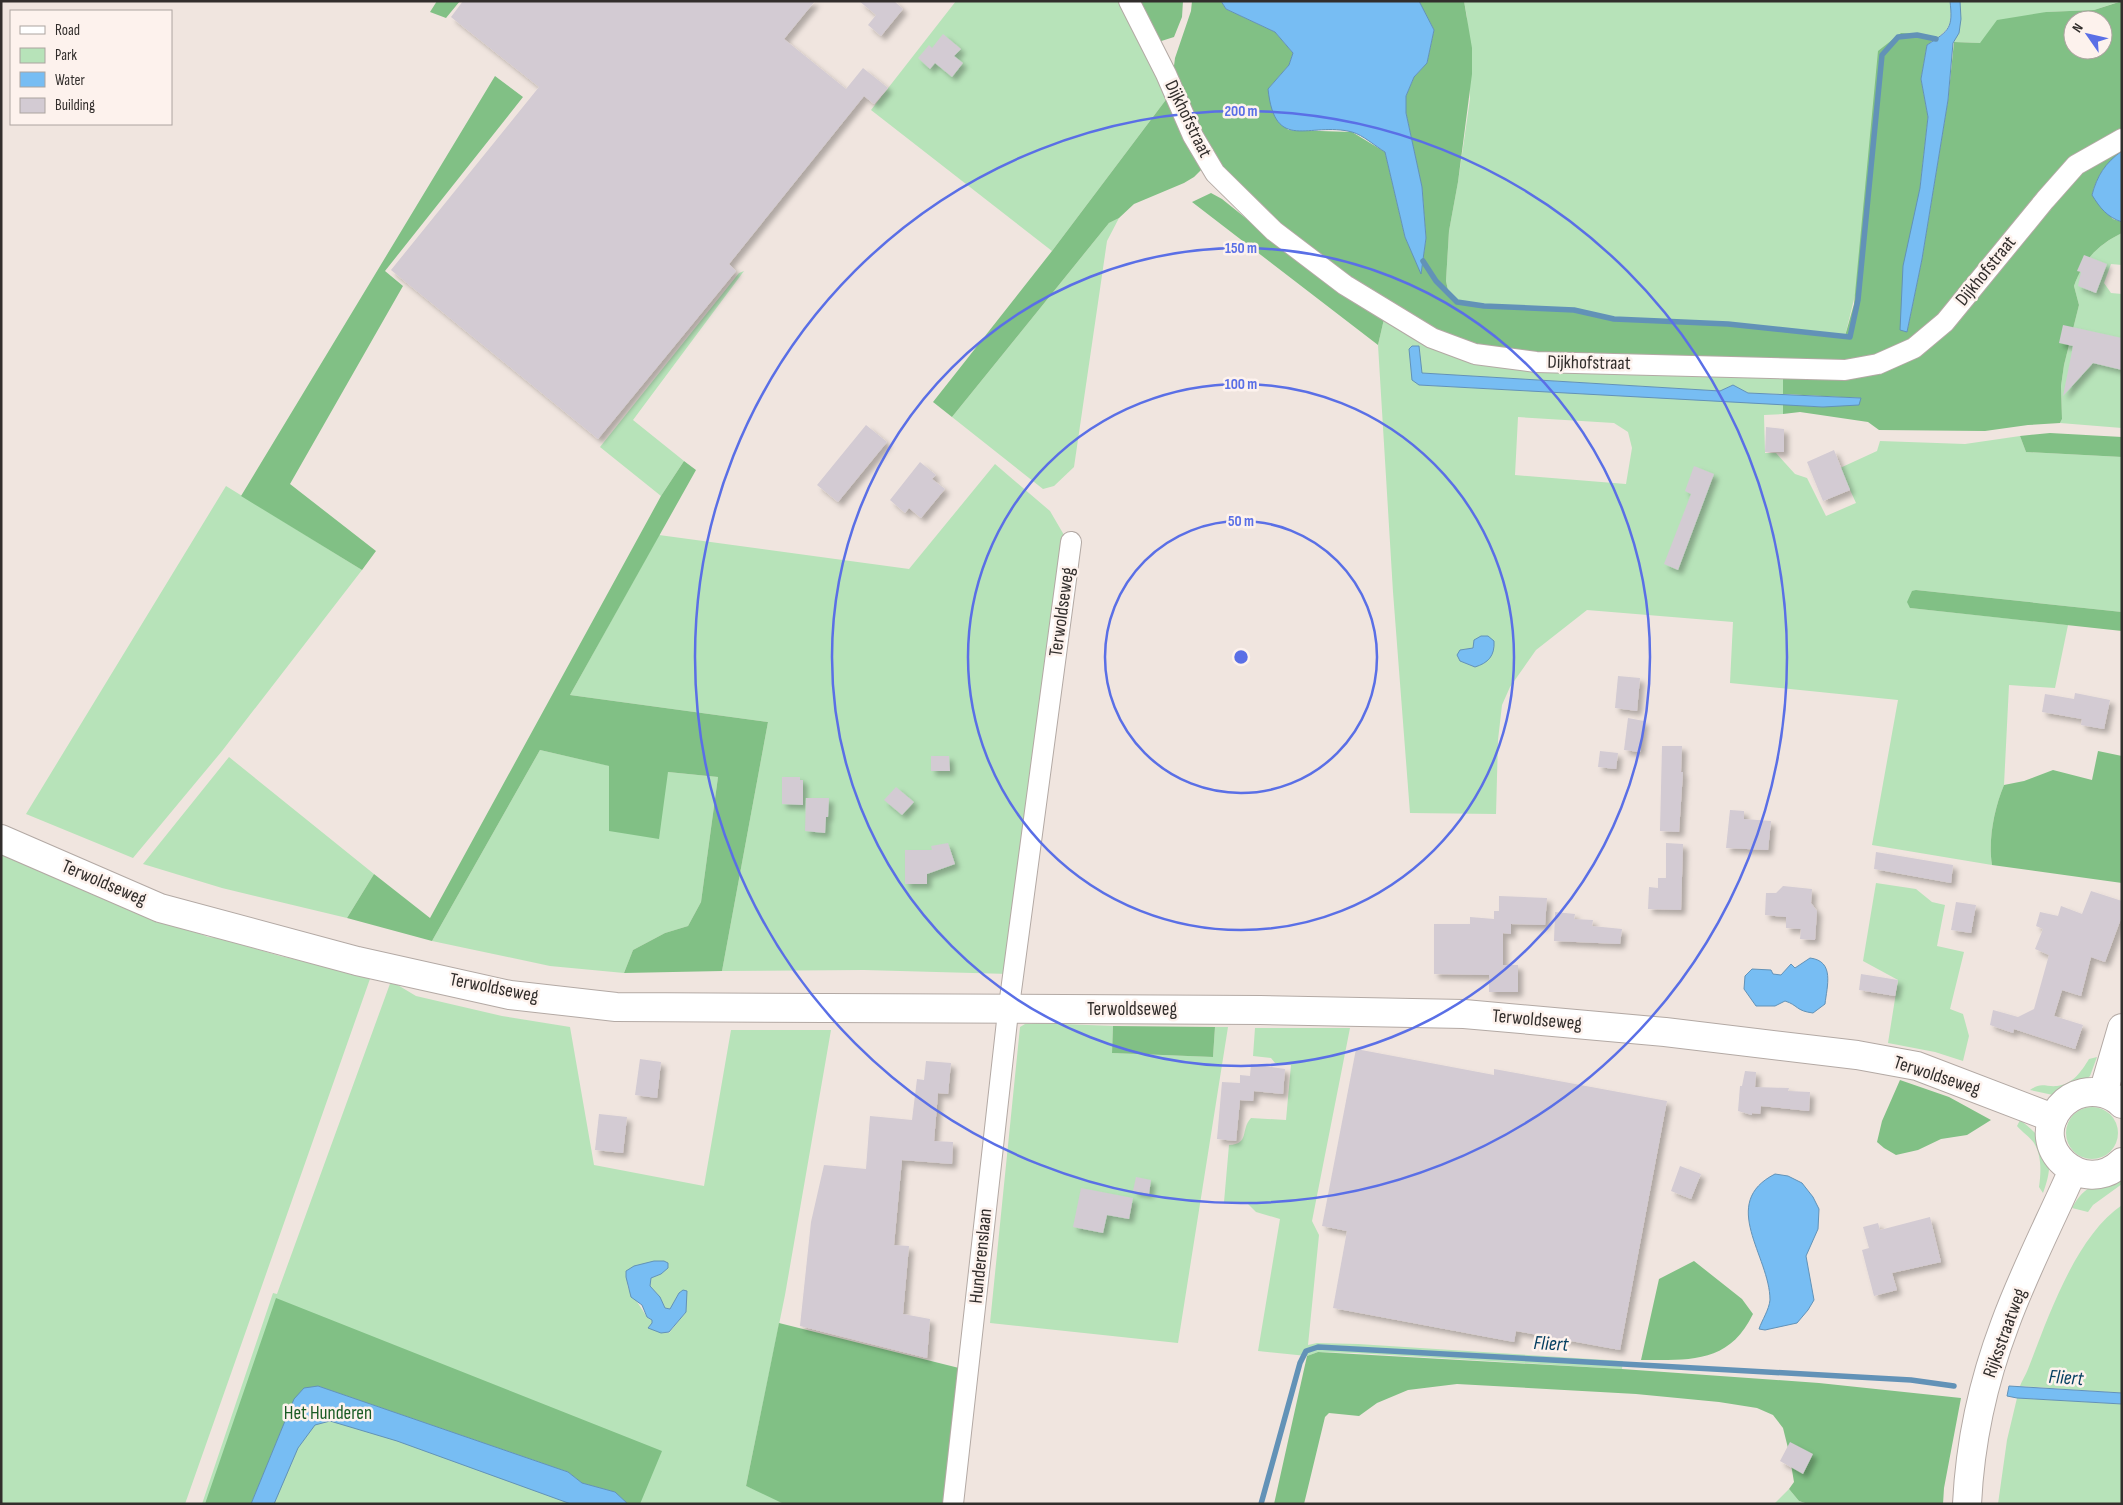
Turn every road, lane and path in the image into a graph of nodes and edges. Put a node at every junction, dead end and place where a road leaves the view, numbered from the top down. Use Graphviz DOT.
graph roads {
  1 [pos="1129,1"];
  2 [pos="2122,139"];
  3 [pos="1071,542"];
  4 [pos="1,839"];
  5 [pos="1008,1008"];
  6 [pos="2122,1028"];
  7 [pos="2112,1099"];
  8 [pos="2053,1118"];
  9 [pos="2122,1162"];
  10 [pos="2073,1170"];
  11 [pos="954,1504"];
  12 [pos="1967,1504"];
  1 -- 2 [label="street, Dijkhofstraat"];
  3 -- 5 [label="street, Terwoldseweg"];
  4 -- 5 [label="main road, Terwoldseweg"];
  5 -- 8 [label="main road, Terwoldseweg"];
  5 -- 11 [label="street, Hunderenslaan"];
  6 -- 7 [label="main road"];
  7 -- 8 [label="main road"];
  8 -- 10 [label="main road"];
  9 -- 10 [label="main road"];
  10 -- 12 [label="main road, Rijksstraatweg"];
}
